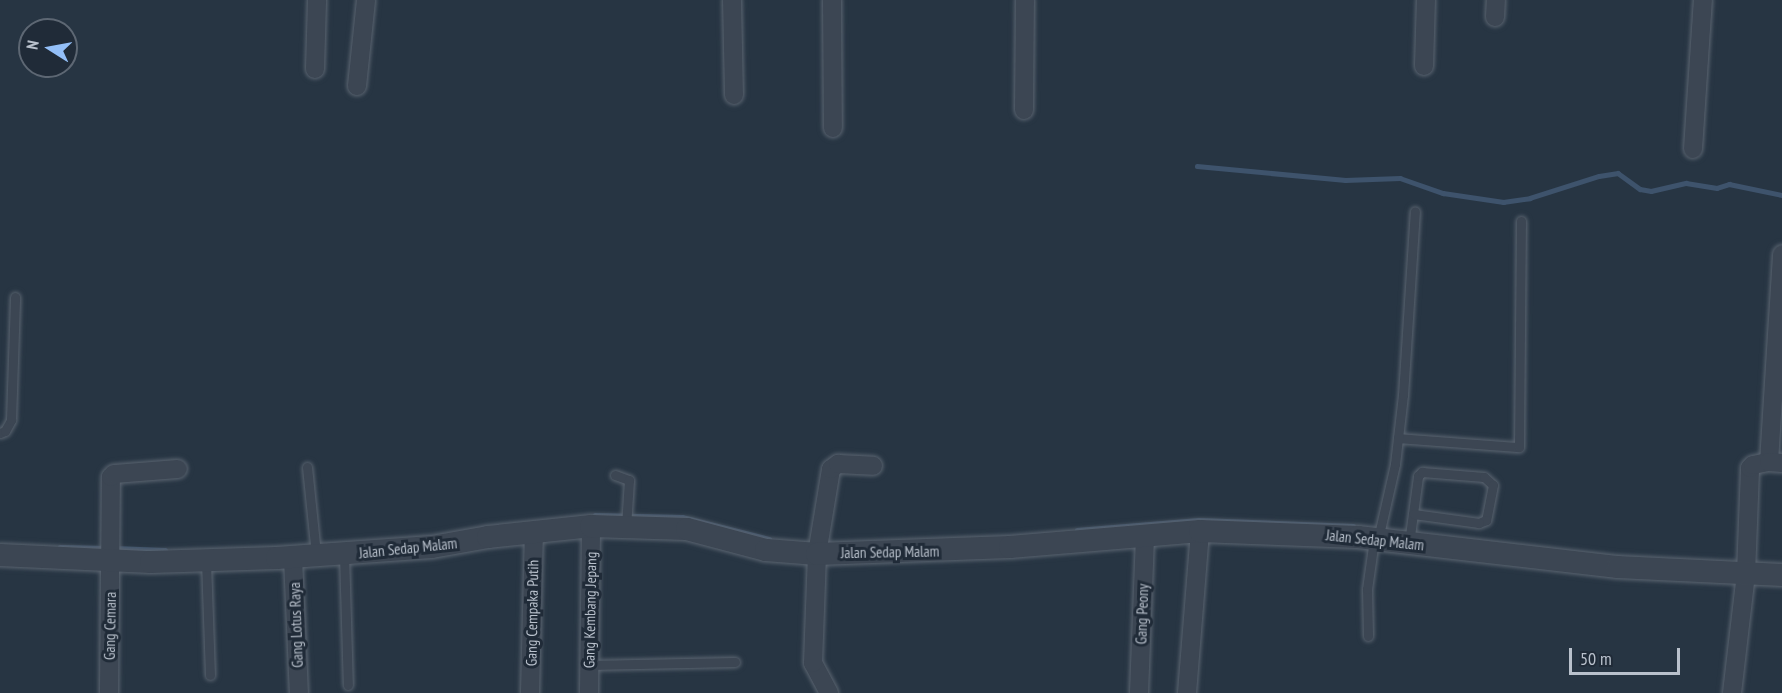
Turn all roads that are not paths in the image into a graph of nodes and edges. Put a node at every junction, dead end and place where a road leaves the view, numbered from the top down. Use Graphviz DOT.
graph roads {
  1 [pos="317,0"];
  2 [pos="366,0"];
  3 [pos="732,0"];
  4 [pos="832,0"];
  5 [pos="1025,0"];
  6 [pos="1426,0"];
  7 [pos="1703,0"];
  8 [pos="1424,66"];
  9 [pos="315,69"];
  10 [pos="357,86"];
  11 [pos="734,95"];
  12 [pos="1024,110"];
  13 [pos="833,128"];
  14 [pos="1693,149"];
  15 [pos="1415,211"];
  16 [pos="1521,221"];
  17 [pos="1782,254"];
  18 [pos="15,297"];
  19 [pos="0,433"];
  20 [pos="1398,438"];
  21 [pos="1775,463"];
  22 [pos="873,466"];
  23 [pos="308,467"];
  24 [pos="178,469"];
  25 [pos="615,475"];
  26 [pos="1413,514"];
  27 [pos="627,517"];
  28 [pos="591,526"];
  29 [pos="1200,531"];
  30 [pos="534,532"];
  31 [pos="1379,533"];
  32 [pos="1145,535"];
  33 [pos="1410,535"];
  34 [pos="315,545"];
  35 [pos="818,545"];
  36 [pos="112,551"];
  37 [pos="344,554"];
  38 [pos="0,555"];
  39 [pos="293,558"];
  40 [pos="206,561"];
  41 [pos="1746,565"];
  42 [pos="1782,575"];
  43 [pos="1368,636"];
  44 [pos="735,662"];
  45 [pos="589,665"];
  46 [pos="210,675"];
  47 [pos="348,685"];
  48 [pos="109,693"];
  49 [pos="299,693"];
  50 [pos="530,693"];
  51 [pos="589,693"];
  52 [pos="829,693"];
  53 [pos="1139,693"];
  54 [pos="1187,693"];
  55 [pos="1732,693"];
  1 -- 9 [label="street"];
  2 -- 10 [label="street"];
  3 -- 11 [label="street"];
  4 -- 13 [label="street"];
  5 -- 12 [label="street"];
  6 -- 8 [label="street"];
  7 -- 14 [label="street"];
  15 -- 20 [label="lane"];
  16 -- 20 [label="lane"];
  17 -- 21 [label="street"];
  18 -- 19 [label="lane"];
  20 -- 31 [label="lane"];
  21 -- 41 [label="street"];
  22 -- 35 [label="street"];
  23 -- 34 [label="lane"];
  24 -- 36 [label="street, Gang Cemara"];
  25 -- 27 [label="lane"];
  26 -- 26 [label="lane"];
  26 -- 33 [label="lane"];
  27 -- 28 [label="street, Jalan Sedap Malam"];
  27 -- 35 [label="street, Jalan Sedap Malam"];
  28 -- 30 [label="street, Jalan Sedap Malam"];
  28 -- 45 [label="street, Gang Kembang Jepang"];
  29 -- 31 [label="street, Jalan Sedap Malam"];
  29 -- 32 [label="street, Jalan Sedap Malam"];
  29 -- 54 [label="street"];
  30 -- 37 [label="street, Jalan Sedap Malam"];
  30 -- 50 [label="street, Gang Cempaka Putih"];
  31 -- 33 [label="street, Jalan Sedap Malam"];
  31 -- 43 [label="lane"];
  32 -- 35 [label="street, Jalan Sedap Malam"];
  32 -- 53 [label="street, Gang Peony"];
  33 -- 41 [label="street, Jalan Sedap Malam"];
  34 -- 37 [label="street, Jalan Sedap Malam"];
  34 -- 39 [label="street, Jalan Sedap Malam"];
  35 -- 52 [label="street"];
  36 -- 38 [label="street, Jalan Sedap Malam"];
  36 -- 40 [label="street, Jalan Sedap Malam"];
  36 -- 48 [label="street, Gang Cemara"];
  37 -- 47 [label="lane"];
  39 -- 40 [label="street, Jalan Sedap Malam"];
  39 -- 49 [label="street, Gang Lotus Raya"];
  40 -- 46 [label="lane"];
  41 -- 42 [label="street, Jalan Sedap Malam"];
  41 -- 55 [label="street"];
  44 -- 45 [label="lane"];
  45 -- 51 [label="street, Gang Kembang Jepang"];
}
